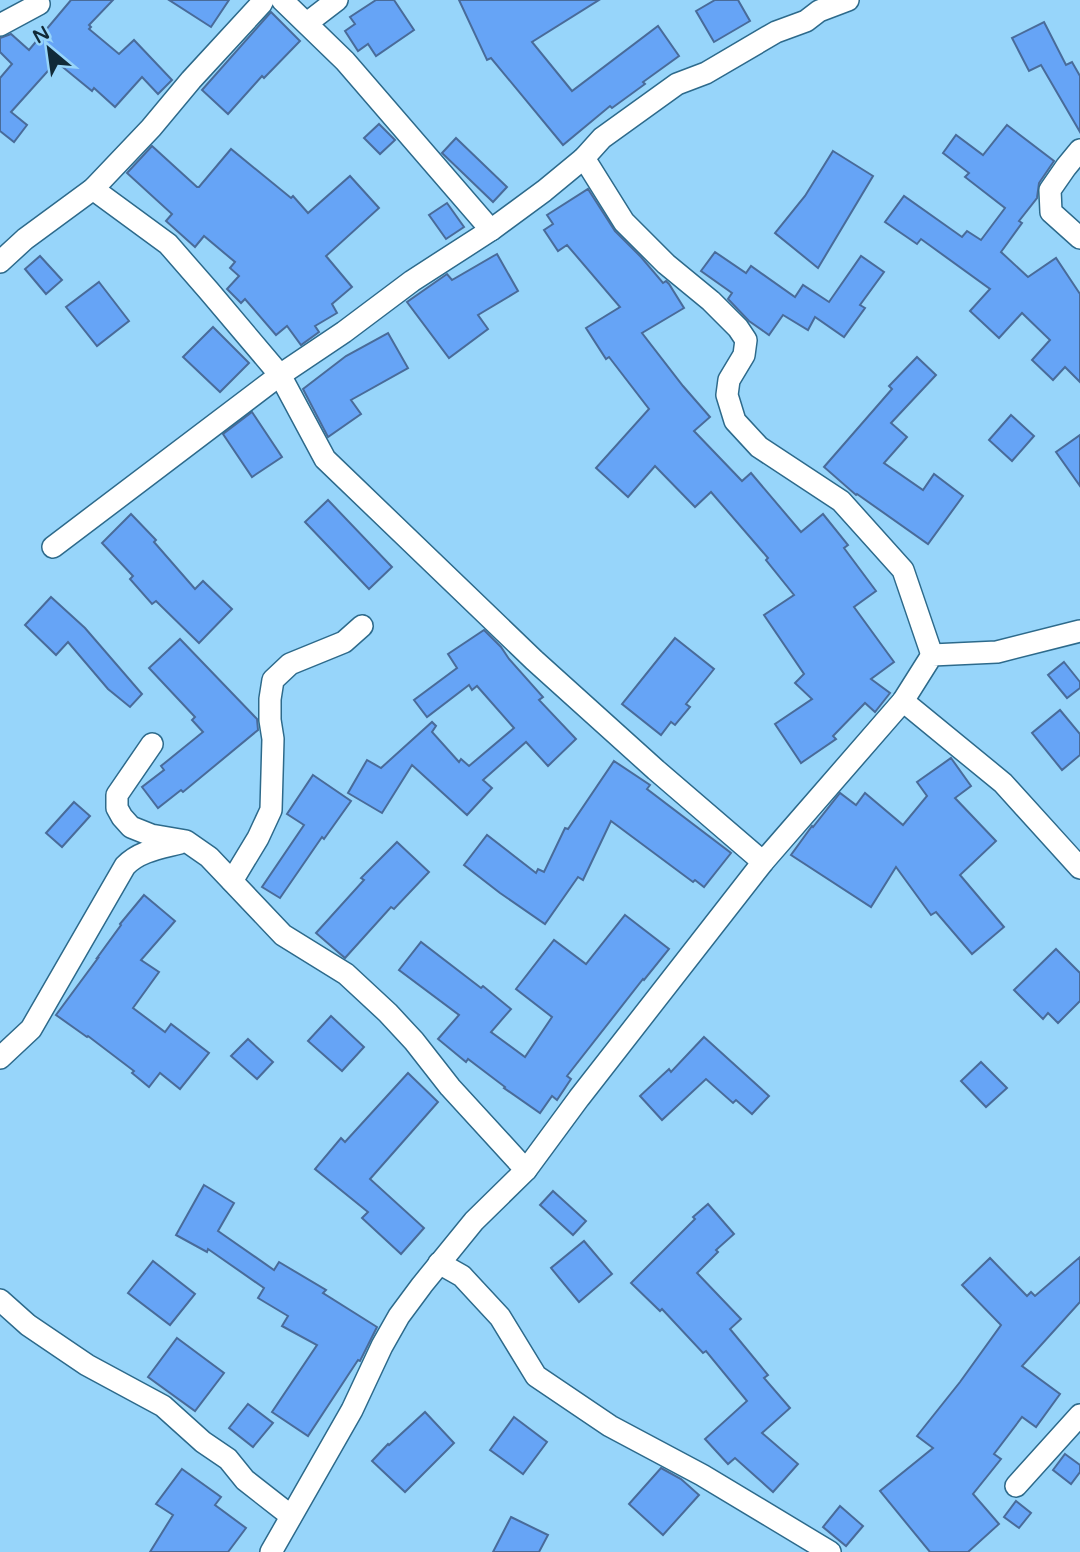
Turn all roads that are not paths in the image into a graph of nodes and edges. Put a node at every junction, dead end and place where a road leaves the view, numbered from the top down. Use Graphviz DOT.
graph roads {
  1 [pos="263,0"];
  2 [pos="282,0"];
  3 [pos="337,0"];
  4 [pos="848,0"];
  5 [pos="39,4"];
  6 [pos="307,23"];
  7 [pos="0,25"];
  8 [pos="1080,150"];
  9 [pos="584,158"];
  10 [pos="93,188"];
  11 [pos="491,230"];
  12 [pos="1080,238"];
  13 [pos="0,262"];
  14 [pos="280,375"];
  15 [pos="52,547"];
  16 [pos="362,626"];
  17 [pos="1080,631"];
  18 [pos="932,655"];
  19 [pos="903,701"];
  20 [pos="152,744"];
  21 [pos="186,841"];
  22 [pos="763,862"];
  23 [pos="1080,868"];
  24 [pos="232,881"];
  25 [pos="0,1058"];
  26 [pos="526,1170"];
  27 [pos="439,1263"];
  28 [pos="0,1300"];
  29 [pos="1080,1415"];
  30 [pos="1016,1486"];
  31 [pos="291,1517"];
  32 [pos="271,1552"];
  33 [pos="830,1552"];
  1 -- 10 [label="street"];
  2 -- 6 [label="street"];
  3 -- 6 [label="street"];
  4 -- 9 [label="street"];
  5 -- 7 [label="street"];
  6 -- 11 [label="street"];
  8 -- 12 [label="street"];
  9 -- 11 [label="street"];
  9 -- 18 [label="street"];
  10 -- 13 [label="street"];
  10 -- 14 [label="street"];
  11 -- 14 [label="street"];
  14 -- 15 [label="street"];
  14 -- 22 [label="street"];
  16 -- 24 [label="street"];
  17 -- 18 [label="street"];
  18 -- 19 [label="street"];
  19 -- 22 [label="street"];
  19 -- 23 [label="street"];
  20 -- 21 [label="street"];
  21 -- 24 [label="street"];
  21 -- 25 [label="street"];
  22 -- 26 [label="street"];
  24 -- 26 [label="street"];
  26 -- 27 [label="street"];
  27 -- 31 [label="street"];
  27 -- 33 [label="street"];
  28 -- 31 [label="street"];
  29 -- 30 [label="street"];
  31 -- 32 [label="street"];
}
